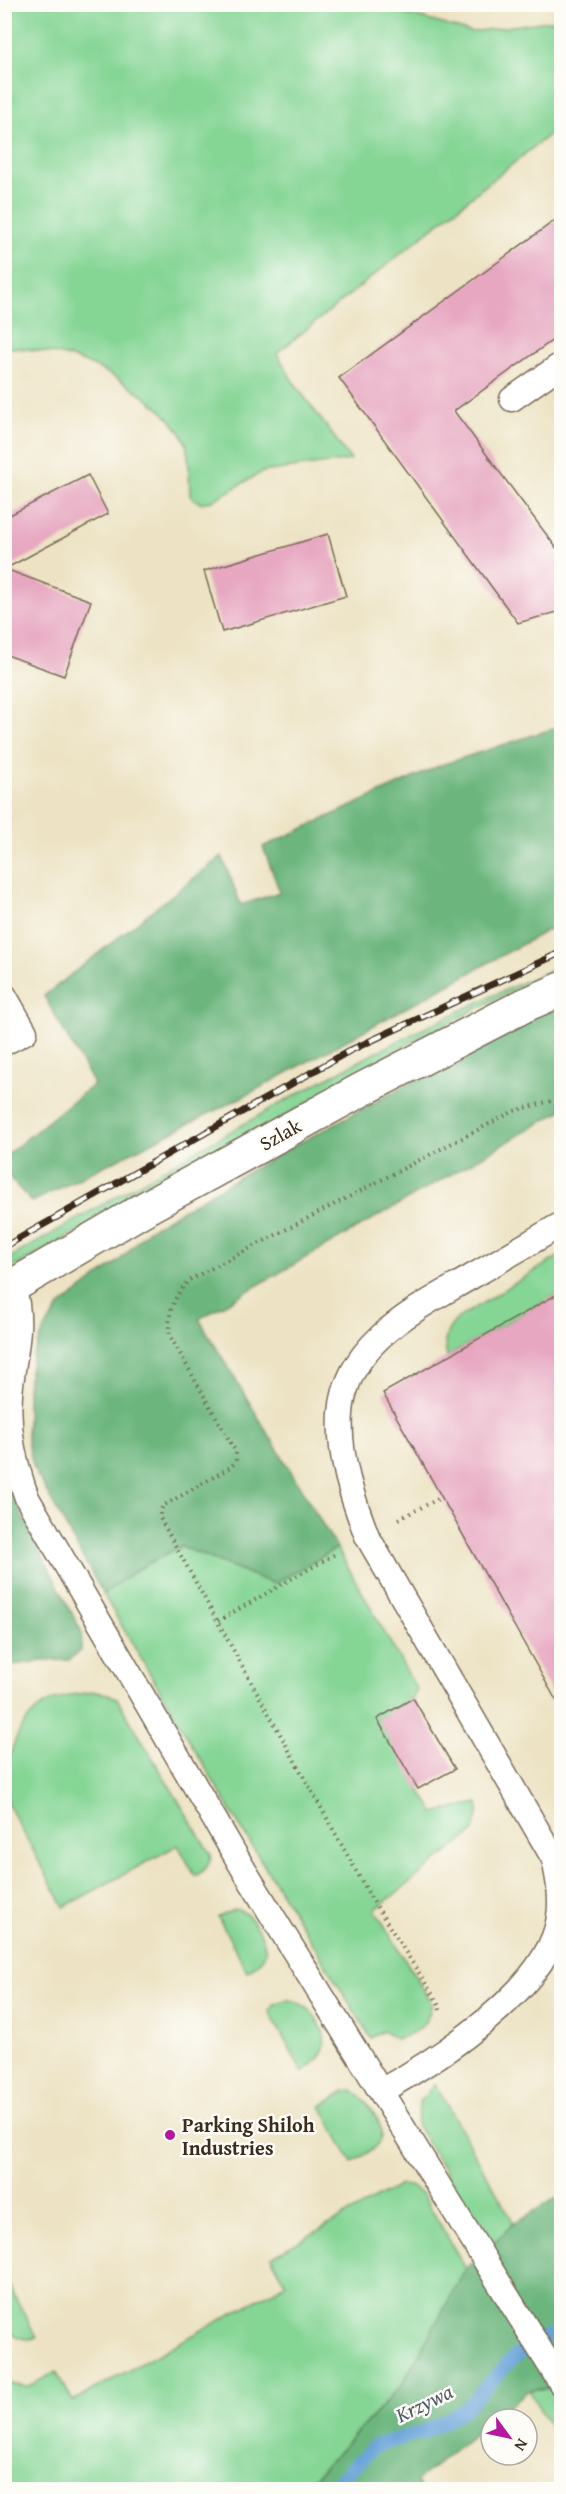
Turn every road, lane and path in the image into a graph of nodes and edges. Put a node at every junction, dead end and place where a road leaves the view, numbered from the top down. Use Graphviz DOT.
graph roads {
  1 [pos="561,364"];
  2 [pos="512,399"];
  3 [pos="561,989"];
  4 [pos="4,995"];
  5 [pos="4,1043"];
  6 [pos="561,1098"];
  7 [pos="561,1224"];
  8 [pos="9,1288"];
  9 [pos="340,1552"];
  10 [pos="218,1621"];
  11 [pos="438,2019"];
  12 [pos="381,2091"];
  13 [pos="561,2385"];
  1 -- 2 [label="lane"];
  3 -- 8 [label="street, Szlak"];
  4 -- 5 [label="lane"];
  6 -- 10 [label="path"];
  7 -- 12 [label="lane"];
  8 -- 12 [label="lane"];
  9 -- 10 [label="path"];
  10 -- 11 [label="path"];
  12 -- 13 [label="lane"];
}
